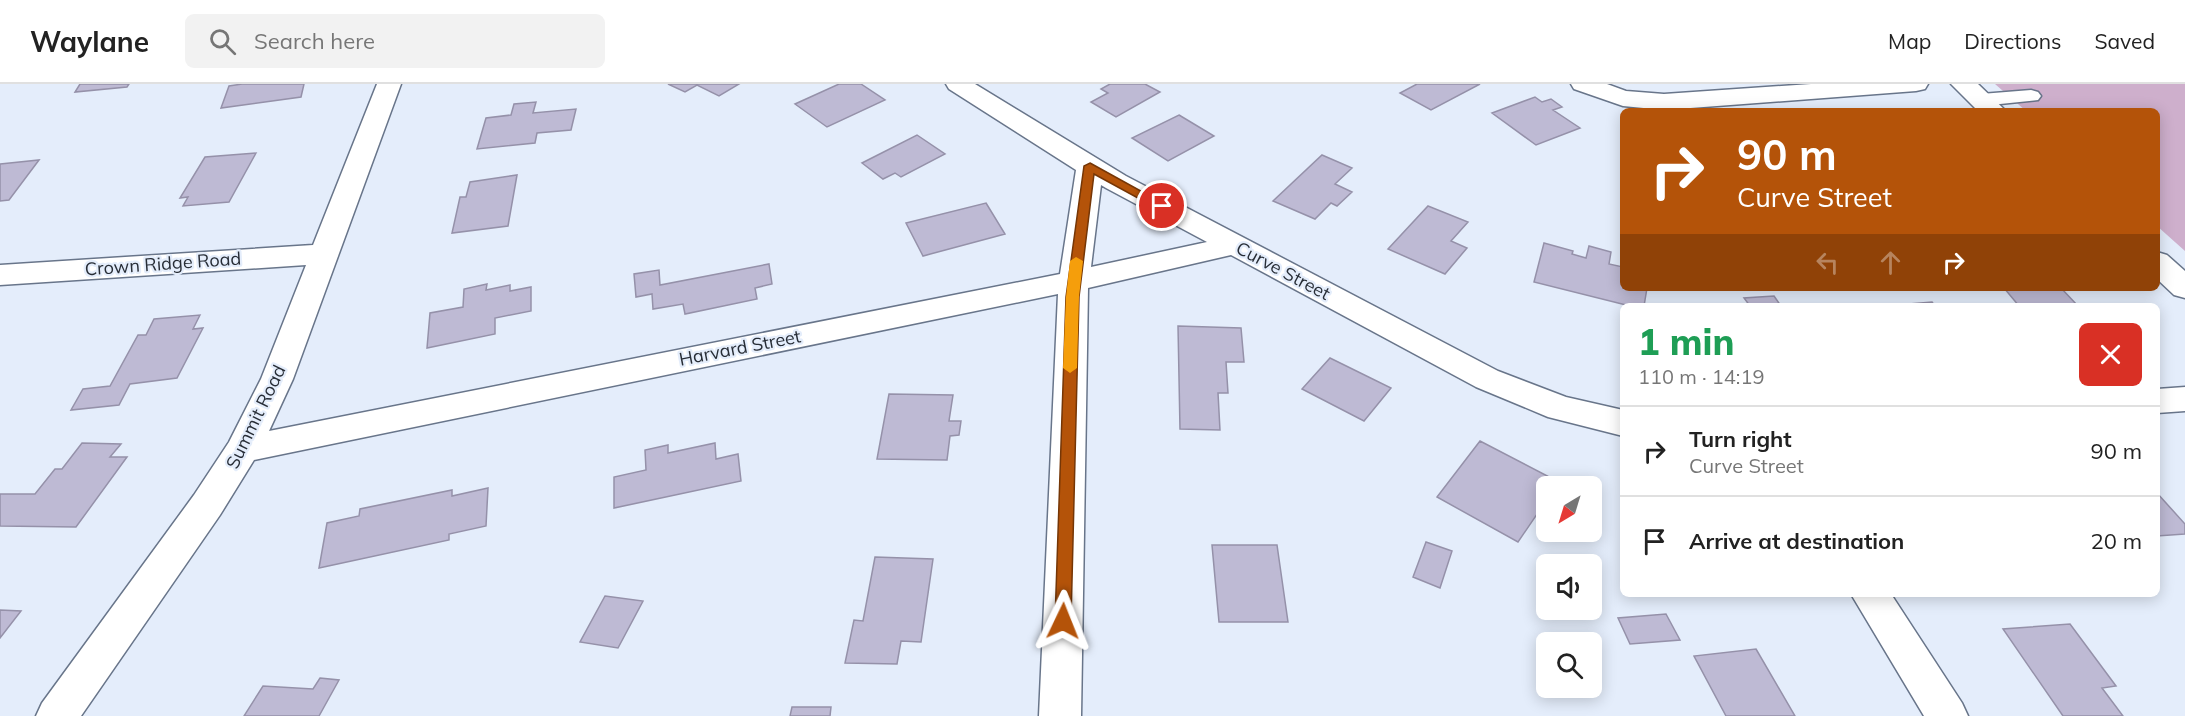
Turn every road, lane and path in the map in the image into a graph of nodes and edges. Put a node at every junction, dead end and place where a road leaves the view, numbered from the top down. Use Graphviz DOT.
graph roads {
  1 [pos="389,84"];
  2 [pos="958,84"];
  3 [pos="1583,84"];
  4 [pos="1916,84"];
  5 [pos="2031,96"];
  6 [pos="1979,98"];
  7 [pos="1090,166"];
  8 [pos="1235,245"];
  9 [pos="326,254"];
  10 [pos="2160,265"];
  11 [pos="0,275"];
  12 [pos="1074,281"];
  13 [pos="2185,288"];
  14 [pos="2185,399"];
  15 [pos="2160,401"];
  16 [pos="1620,422"];
  17 [pos="243,449"];
  18 [pos="1872,597"];
  19 [pos="57,716"];
  20 [pos="1060,716"];
  21 [pos="1947,716"];
  1 -- 9 [label="street, Summit Road"];
  2 -- 7 [label="street, Curve Street"];
  3 -- 4 [label="street"];
  5 -- 6 [label="lane"];
  7 -- 8 [label="street, Curve Street"];
  7 -- 12 [label="street"];
  8 -- 12 [label="street, Harvard Street"];
  8 -- 16 [label="street, Curve Street"];
  9 -- 11 [label="street, Crown Ridge Road"];
  9 -- 17 [label="street, Summit Road"];
  10 -- 13 [label="street"];
  12 -- 17 [label="street, Harvard Street"];
  12 -- 20 [label="street"];
  14 -- 15 [label="street"];
  17 -- 19 [label="street, Summit Road"];
  18 -- 21 [label="street"];
}
